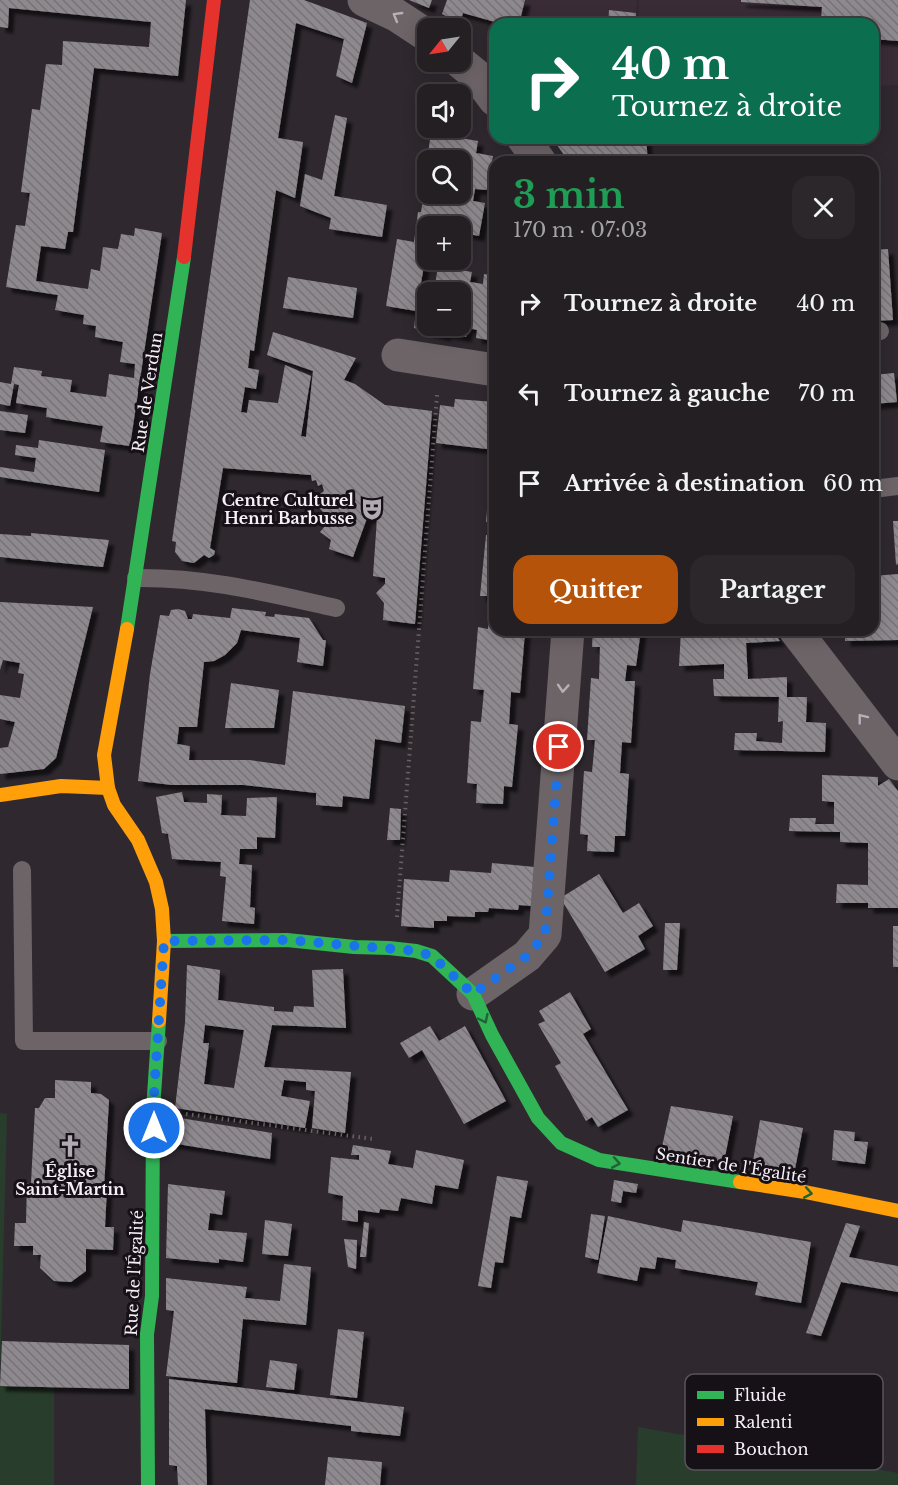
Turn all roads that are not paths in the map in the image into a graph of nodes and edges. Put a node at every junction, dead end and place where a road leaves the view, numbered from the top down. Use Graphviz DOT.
graph roads {
  1 [pos="214,0"];
  2 [pos="364,0"];
  3 [pos="417,29"];
  4 [pos="471,71"];
  5 [pos="489,92"];
  6 [pos="398,355"];
  7 [pos="489,369"];
  8 [pos="898,486"];
  9 [pos="879,488"];
  10 [pos="136,578"];
  11 [pos="336,608"];
  12 [pos="568,636"];
  13 [pos="800,636"];
  14 [pos="898,765"];
  15 [pos="108,788"];
  16 [pos="0,795"];
  17 [pos="22,870"];
  18 [pos="164,941"];
  19 [pos="473,994"];
  20 [pos="158,1041"];
  21 [pos="898,1211"];
  22 [pos="148,1485"];
  1 -- 10 [label="street, Rue de Verdun"];
  3 -- 2 [label="street, one-way"];
  4 -- 5 [label="street"];
  6 -- 7 [label="street"];
  8 -- 9 [label="lane"];
  10 -- 11 [label="lane"];
  10 -- 15 [label="street, Rue de Verdun"];
  12 -- 19 [label="street, one-way"];
  14 -- 13 [label="street, one-way"];
  15 -- 16 [label="street"];
  15 -- 18 [label="street, Rue de l'Égalité"];
  17 -- 20 [label="lane"];
  18 -- 19 [label="street"];
  18 -- 20 [label="street, Rue de l'Égalité"];
  19 -- 21 [label="street, Sentier de l'Égalité, one-way"];
  20 -- 22 [label="street, Rue de l'Égalité"];
}
